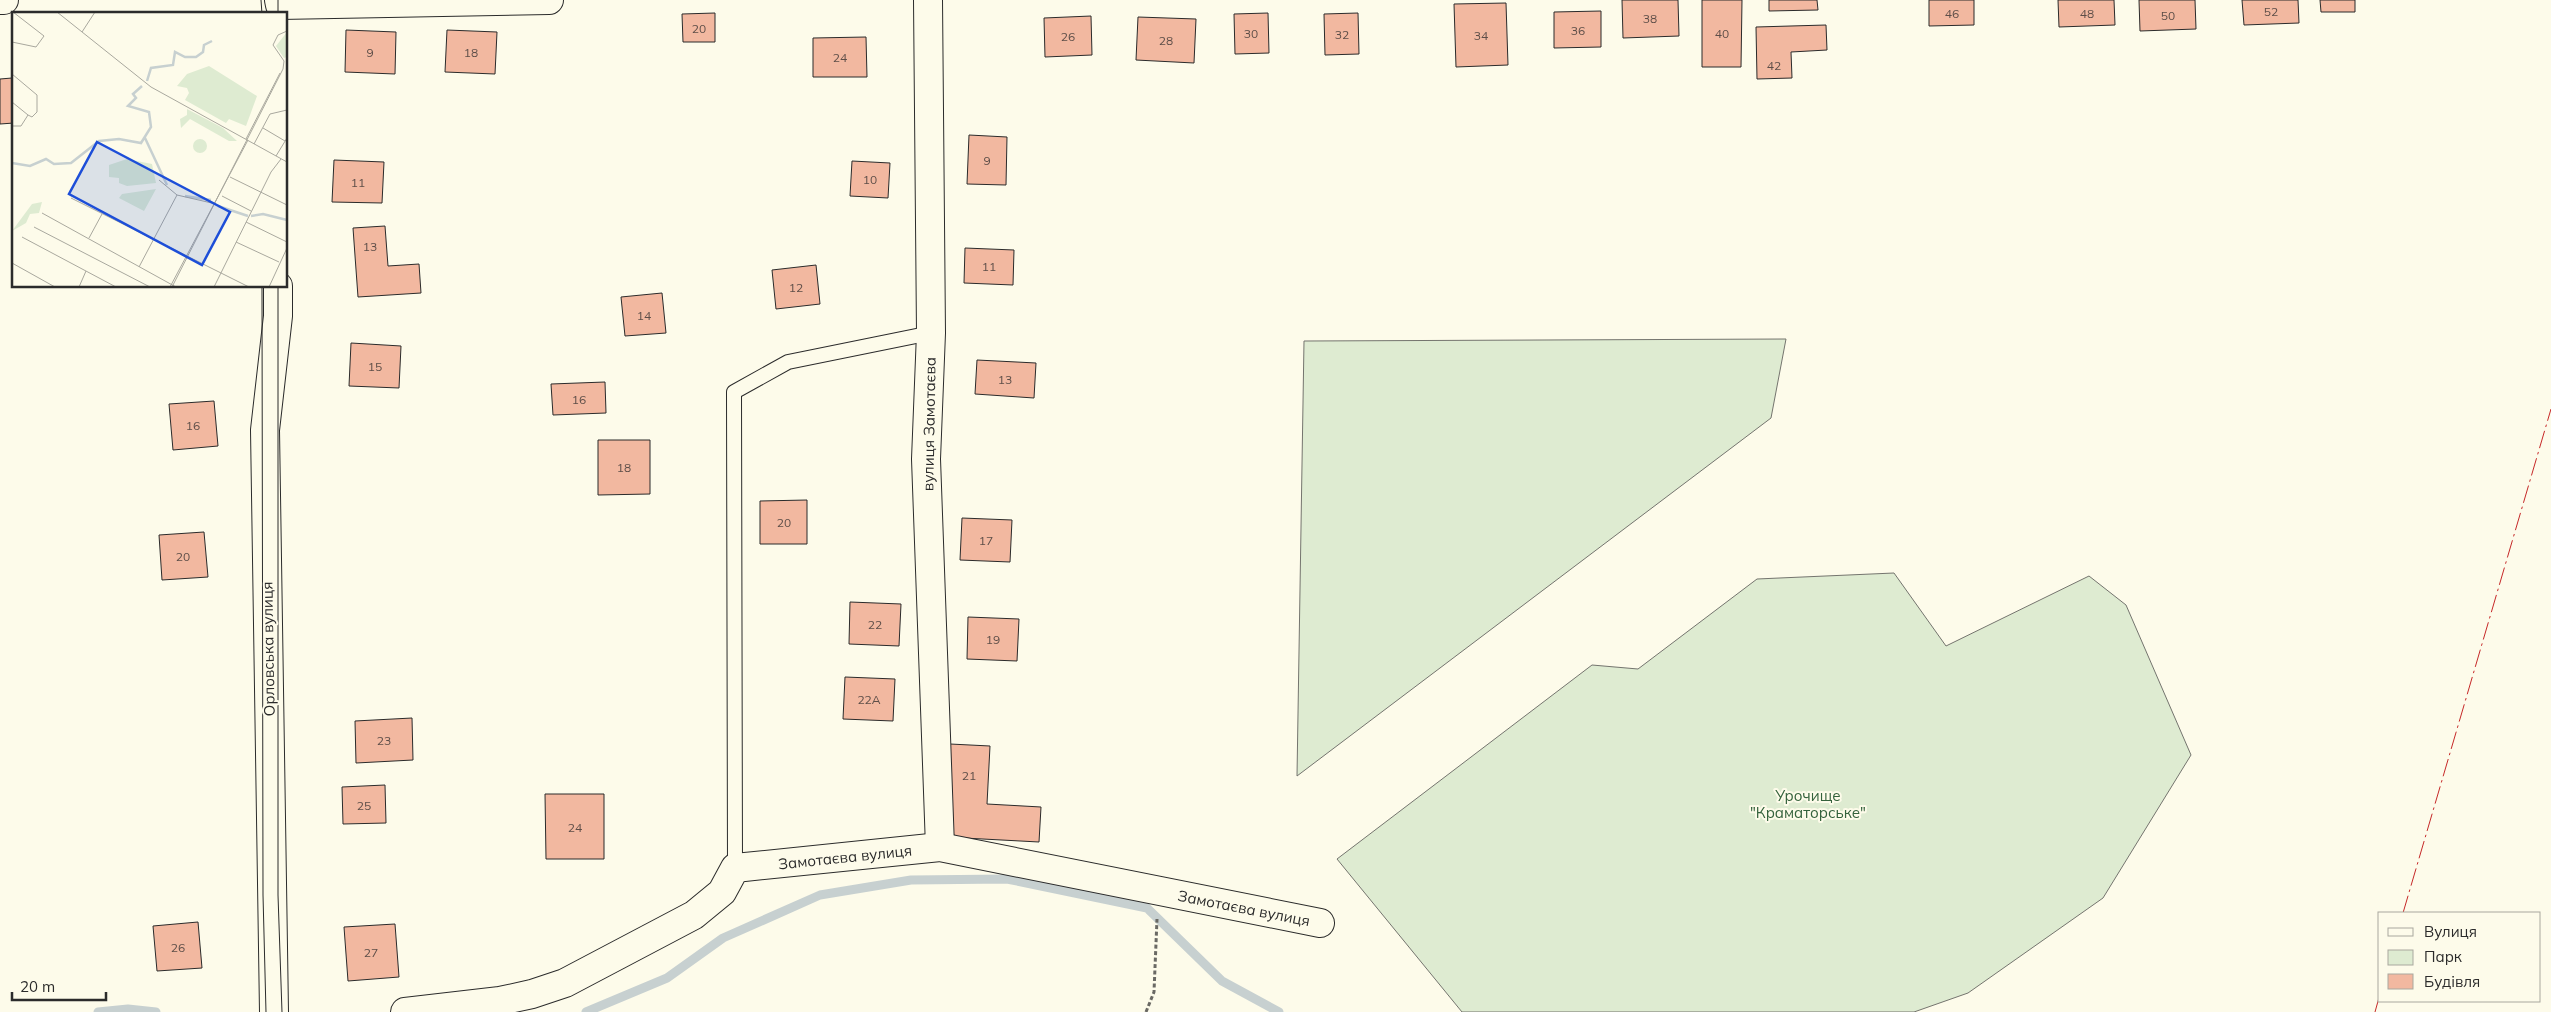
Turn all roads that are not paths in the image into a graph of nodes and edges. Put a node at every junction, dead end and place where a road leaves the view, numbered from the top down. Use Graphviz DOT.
graph roads {
  1 [pos="0,0"];
  2 [pos="4,0"];
  3 [pos="549,0"];
  4 [pos="928,0"];
  5 [pos="280,5"];
  6 [pos="278,288"];
  7 [pos="931,332"];
  8 [pos="940,847"];
  9 [pos="735,868"];
  10 [pos="1320,923"];
  11 [pos="274,1012"];
  12 [pos="406,1012"];
  1 -- 2 [label="street"];
  3 -- 5 [label="street"];
  4 -- 7 [label="street, вулиця Замотаєва"];
  6 -- 11 [label="street, Орловська вулиця"];
  7 -- 8 [label="street, вулиця Замотаєва"];
  7 -- 9 [label="lane"];
  8 -- 9 [label="street, Замотаєва вулиця"];
  8 -- 10 [label="street, Замотаєва вулиця"];
  9 -- 12 [label="street"];
}
